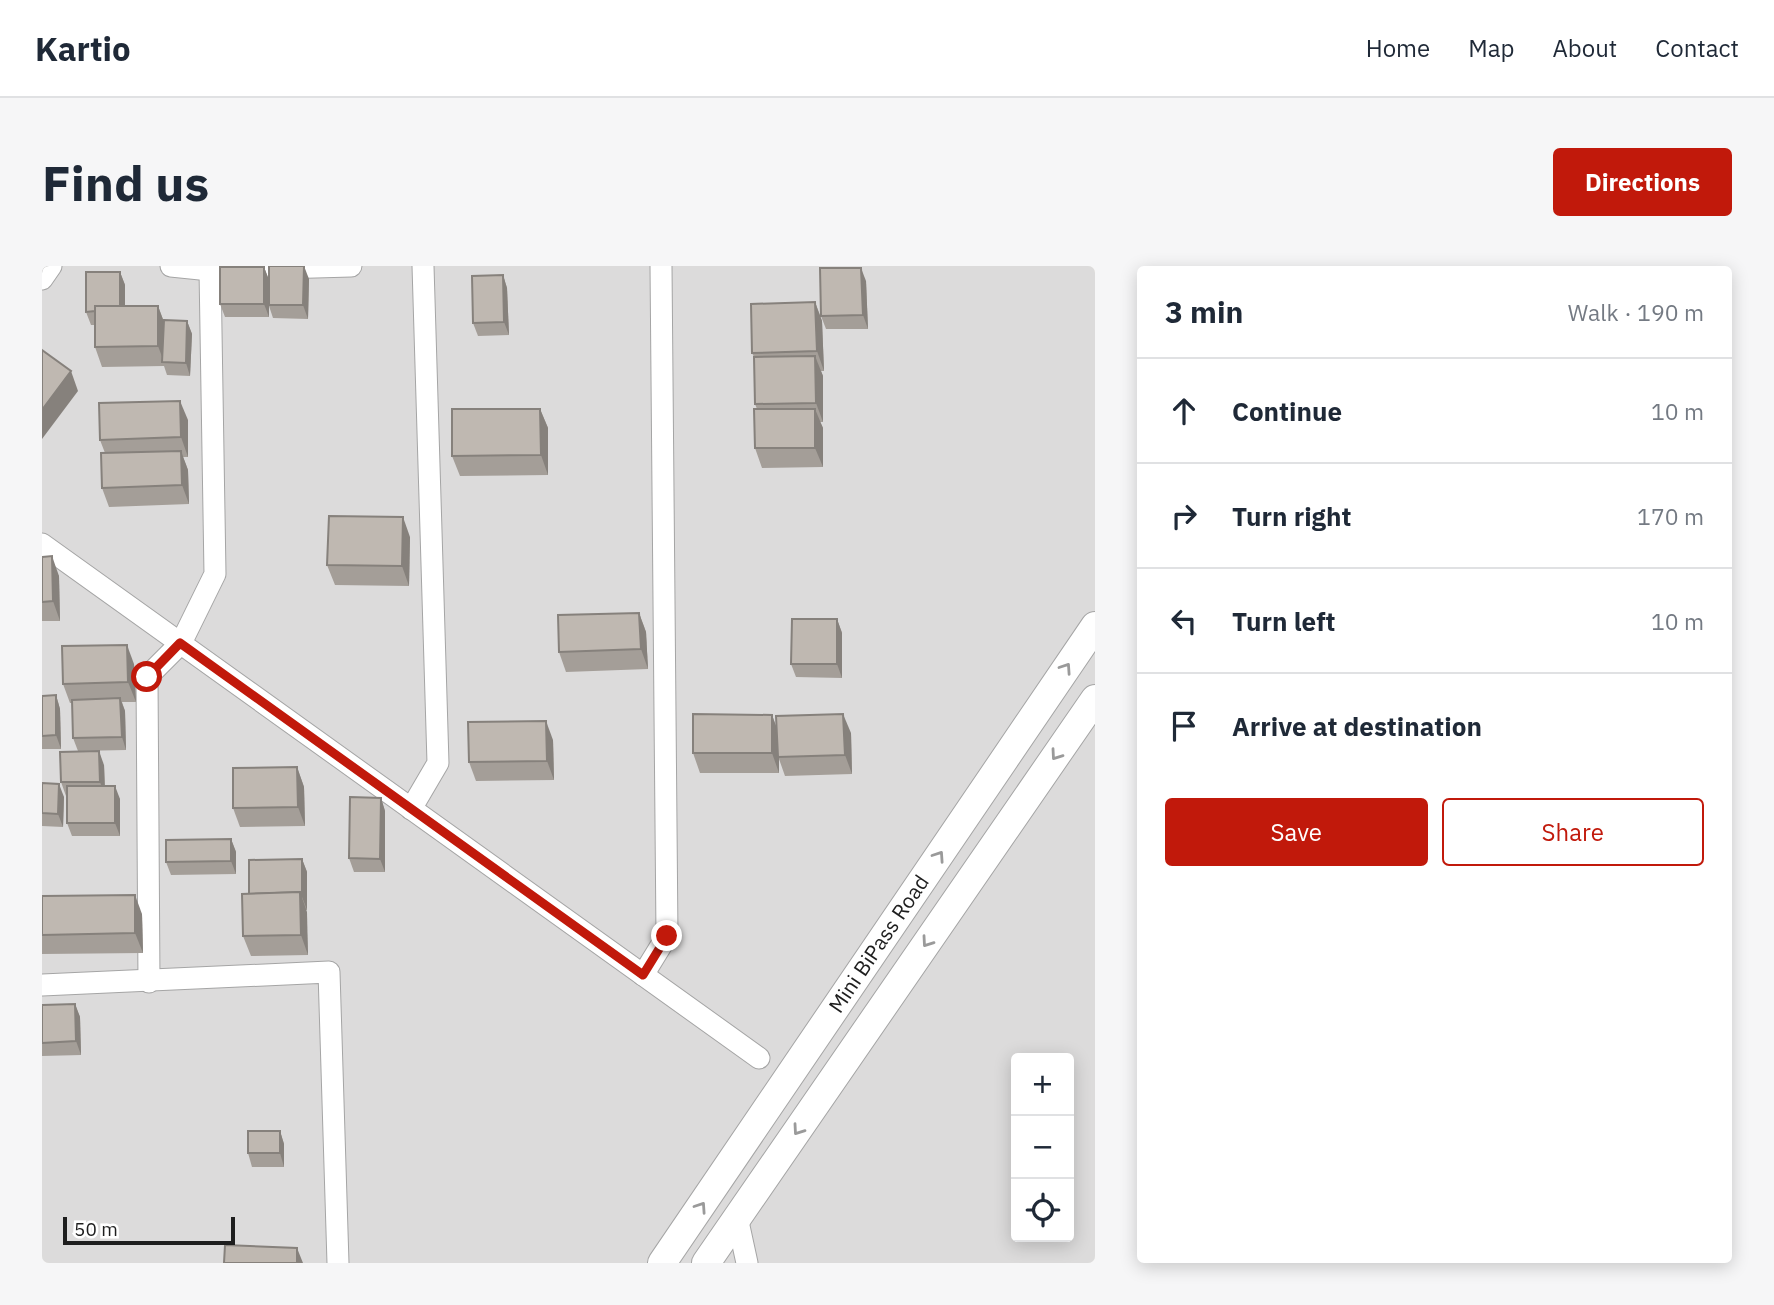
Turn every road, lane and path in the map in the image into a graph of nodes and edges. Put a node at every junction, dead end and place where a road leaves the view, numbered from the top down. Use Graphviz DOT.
graph roads {
  1 [pos="51,266"];
  2 [pos="171,266"];
  3 [pos="351,266"];
  4 [pos="424,266"];
  5 [pos="661,266"];
  6 [pos="210,270"];
  7 [pos="42,279"];
  8 [pos="42,544"];
  9 [pos="1095,626"];
  10 [pos="180,643"];
  11 [pos="1095,699"];
  12 [pos="411,808"];
  13 [pos="643,975"];
  14 [pos="149,982"];
  15 [pos="42,985"];
  16 [pos="759,1058"];
  17 [pos="737,1217"];
  18 [pos="338,1263"];
  19 [pos="662,1263"];
  20 [pos="706,1263"];
  21 [pos="747,1263"];
  1 -- 7 [label="street"];
  2 -- 6 [label="street"];
  3 -- 6 [label="street"];
  4 -- 12 [label="street"];
  5 -- 13 [label="street"];
  6 -- 10 [label="street"];
  8 -- 10 [label="street"];
  19 -- 9 [label="street, Mini BiPass Road, one-way"];
  10 -- 12 [label="street"];
  10 -- 14 [label="street"];
  11 -- 17 [label="street, one-way"];
  12 -- 13 [label="street"];
  13 -- 16 [label="street"];
  14 -- 15 [label="street"];
  14 -- 18 [label="street"];
  17 -- 20 [label="street"];
  17 -- 21 [label="street"];
}
